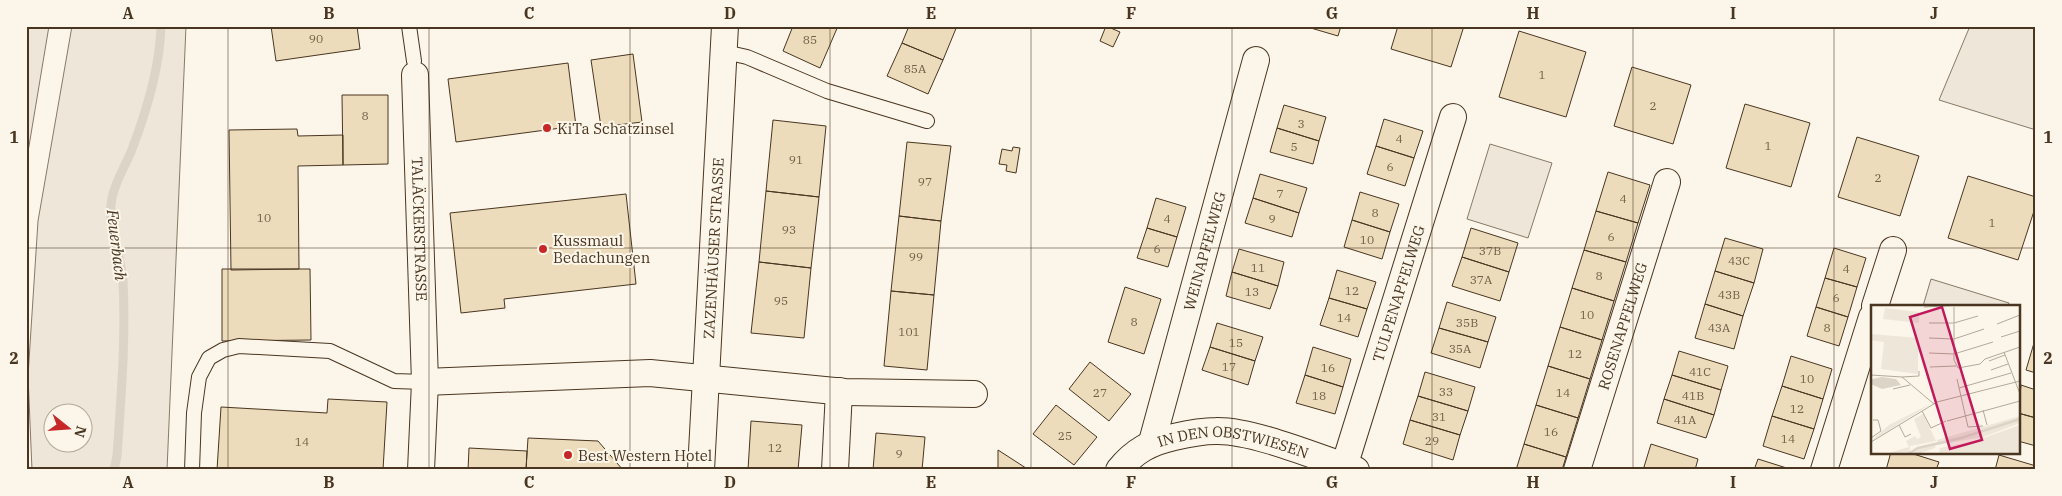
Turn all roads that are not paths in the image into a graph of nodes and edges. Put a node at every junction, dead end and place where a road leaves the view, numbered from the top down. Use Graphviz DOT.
graph roads {
  1 [pos="409,26"];
  2 [pos="725,26"];
  3 [pos="725,52"];
  4 [pos="1256,60"];
  5 [pos="415,68"];
  6 [pos="1453,117"];
  7 [pos="927,121"];
  8 [pos="1666,182"];
  9 [pos="1893,250"];
  10 [pos="1875,305"];
  11 [pos="1871,320"];
  12 [pos="707,378"];
  13 [pos="425,382"];
  14 [pos="840,391"];
  15 [pos="974,394"];
  16 [pos="1152,442"];
  17 [pos="1348,468"];
  18 [pos="192,470"];
  19 [pos="421,470"];
  20 [pos="701,470"];
  21 [pos="835,470"];
  22 [pos="1120,470"];
  23 [pos="1577,470"];
  24 [pos="1824,470"];
  1 -- 5 [label="lane"];
  2 -- 3 [label="street, ZAZENHÄUSER STRASSE"];
  3 -- 7 [label="lane"];
  3 -- 12 [label="street, ZAZENHÄUSER STRASSE"];
  4 -- 16 [label="street, WEINAPFELWEG"];
  5 -- 13 [label="street, TALÄCKERSTRASSE"];
  6 -- 17 [label="street, TULPENAPFELWEG"];
  8 -- 23 [label="street, ROSENAPFELWEG"];
  9 -- 10 [label="street"];
  11 -- 24 [label="street"];
  12 -- 13 [label="street"];
  12 -- 14 [label="street"];
  12 -- 20 [label="street, ZAZENHÄUSER STRASSE"];
  13 -- 18 [label="lane"];
  13 -- 19 [label="street, TALÄCKERSTRASSE"];
  14 -- 15 [label="street"];
  14 -- 21 [label="street"];
  16 -- 17 [label="street, IN DEN OBSTWIESEN"];
  16 -- 22 [label="street, IN DEN OBSTWIESEN"];
}
